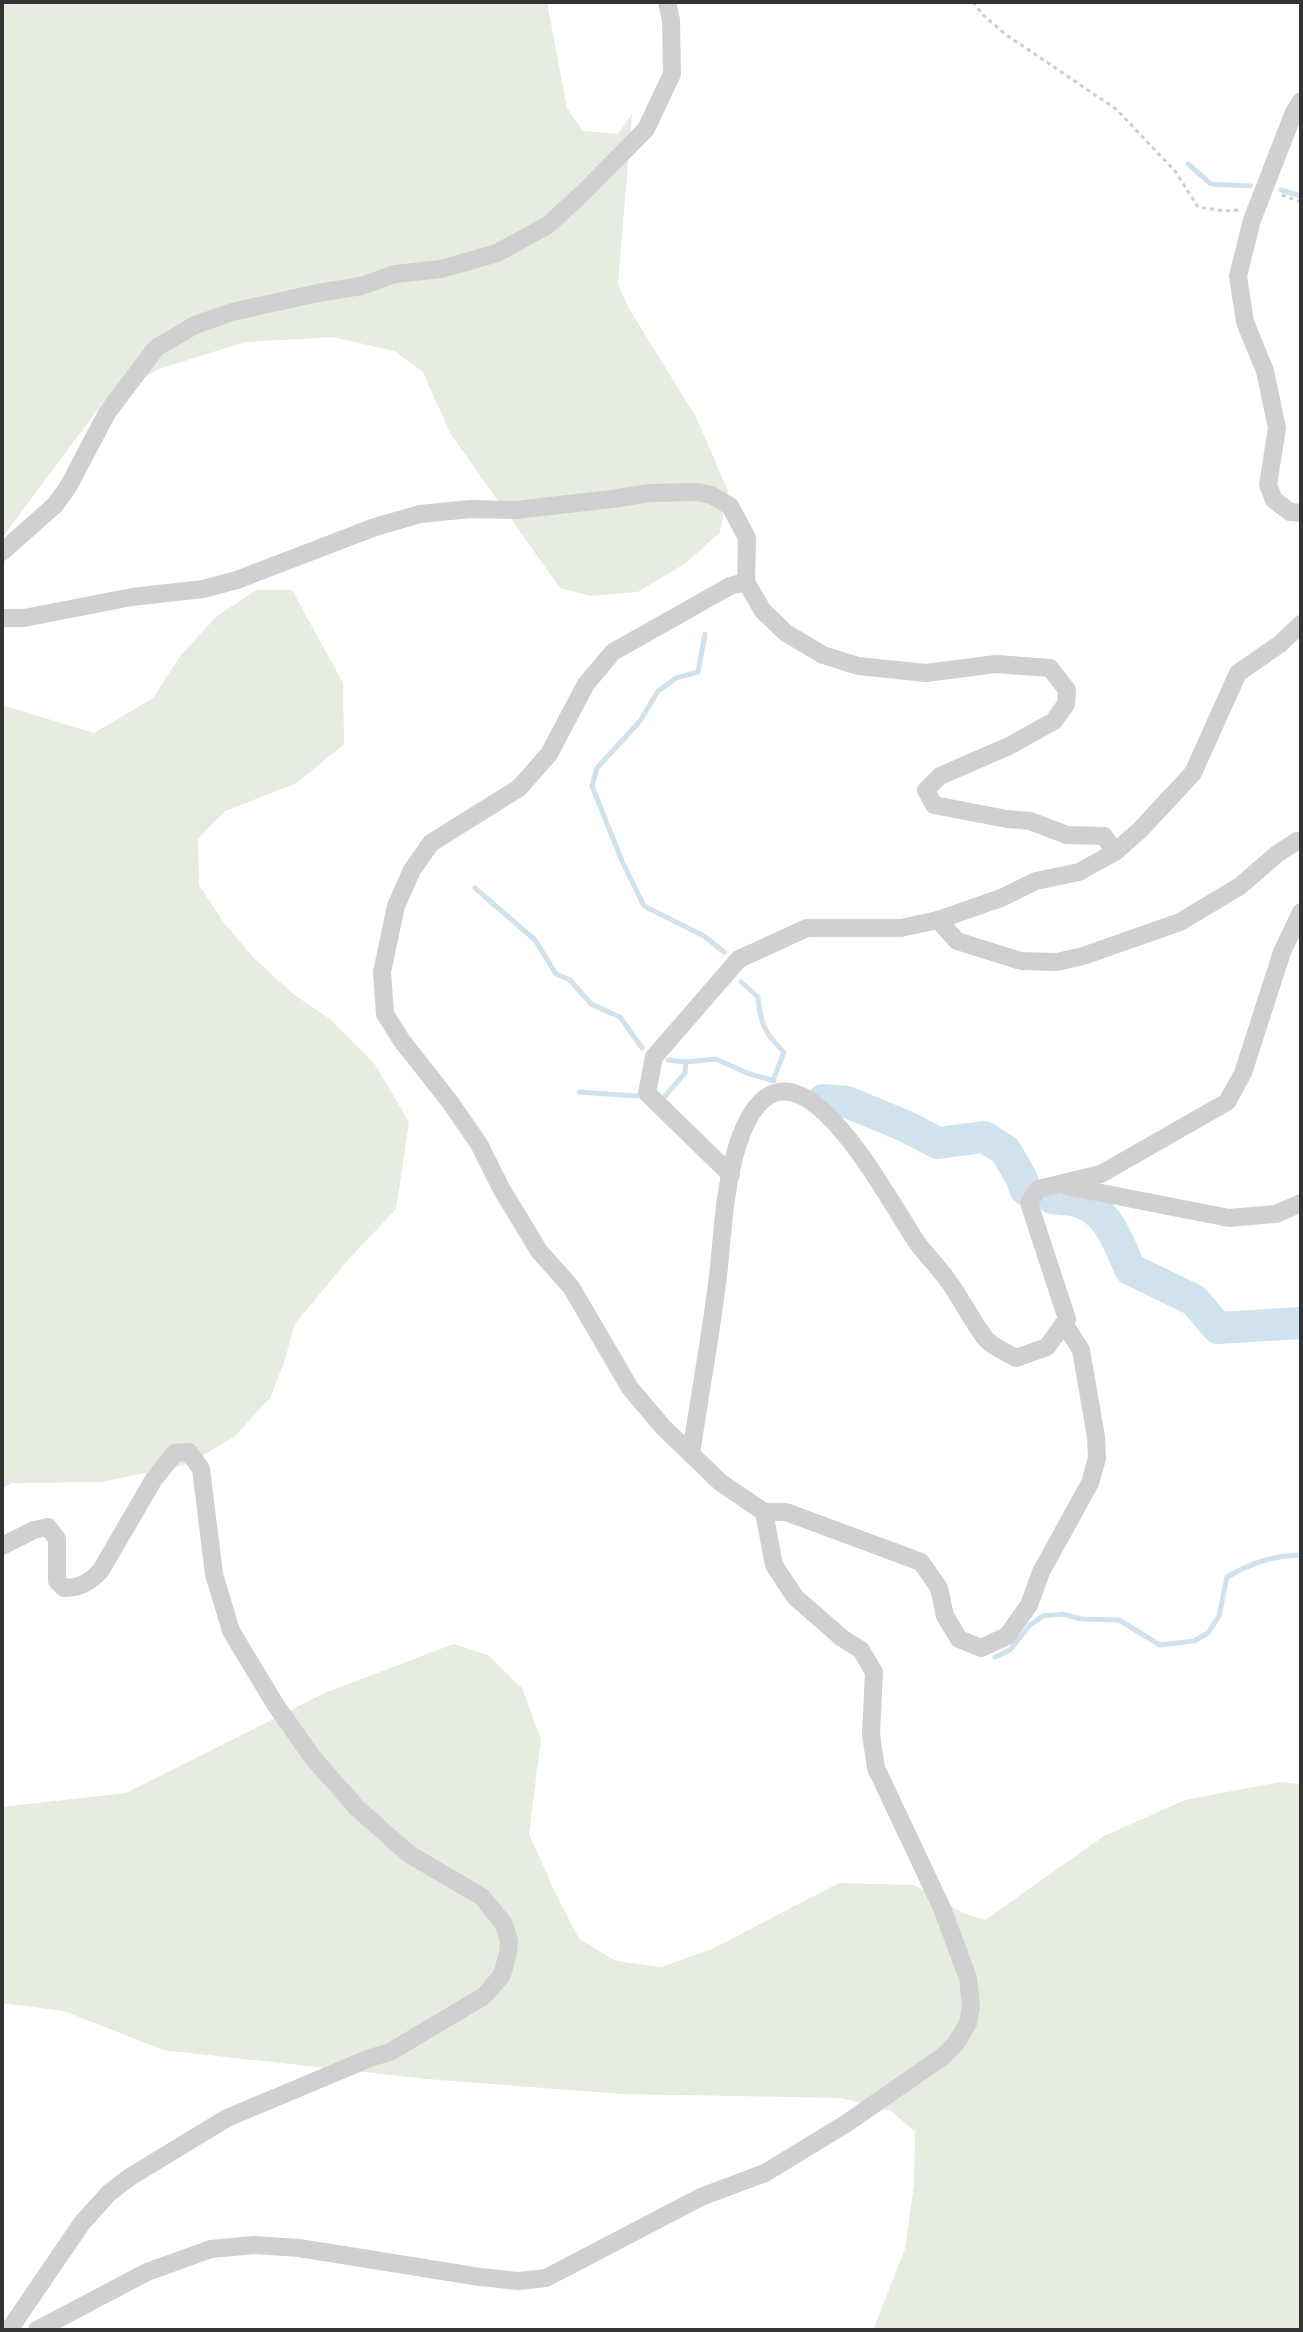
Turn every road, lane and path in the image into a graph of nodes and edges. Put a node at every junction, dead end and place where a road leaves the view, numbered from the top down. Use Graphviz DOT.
graph roads {
  1 [pos="667,2"];
  2 [pos="973,2"];
  3 [pos="1301,101"];
  4 [pos="1265,189"];
  5 [pos="1301,202"];
  6 [pos="1257,209"];
  7 [pos="1301,513"];
  8 [pos="2,552"];
  9 [pos="746,582"];
  10 [pos="2,618"];
  11 [pos="1301,624"];
  12 [pos="1301,841"];
  13 [pos="1115,852"];
  14 [pos="1301,912"];
  15 [pos="938,920"];
  16 [pos="731,1175"];
  17 [pos="1060,1185"];
  18 [pos="1301,1203"];
  19 [pos="1067,1319"];
  20 [pos="691,1454"];
  21 [pos="764,1512"];
  22 [pos="2,1546"];
  23 [pos="9,2330"];
  24 [pos="37,2330"];
  1 -- 8 [label="street"];
  2 -- 6 [label="path"];
  3 -- 4 [label="street"];
  4 -- 5 [label="path"];
  4 -- 6 [label="street"];
  6 -- 7 [label="street"];
  9 -- 10 [label="street"];
  9 -- 13 [label="street"];
  9 -- 20 [label="street"];
  11 -- 13 [label="street"];
  12 -- 15 [label="street"];
  13 -- 15 [label="street"];
  14 -- 17 [label="street"];
  15 -- 16 [label="street"];
  16 -- 19 [label="street"];
  16 -- 20 [label="street"];
  17 -- 18 [label="street"];
  17 -- 19 [label="street"];
  19 -- 21 [label="street"];
  20 -- 21 [label="street"];
  21 -- 24 [label="street"];
  22 -- 23 [label="street"];
}
